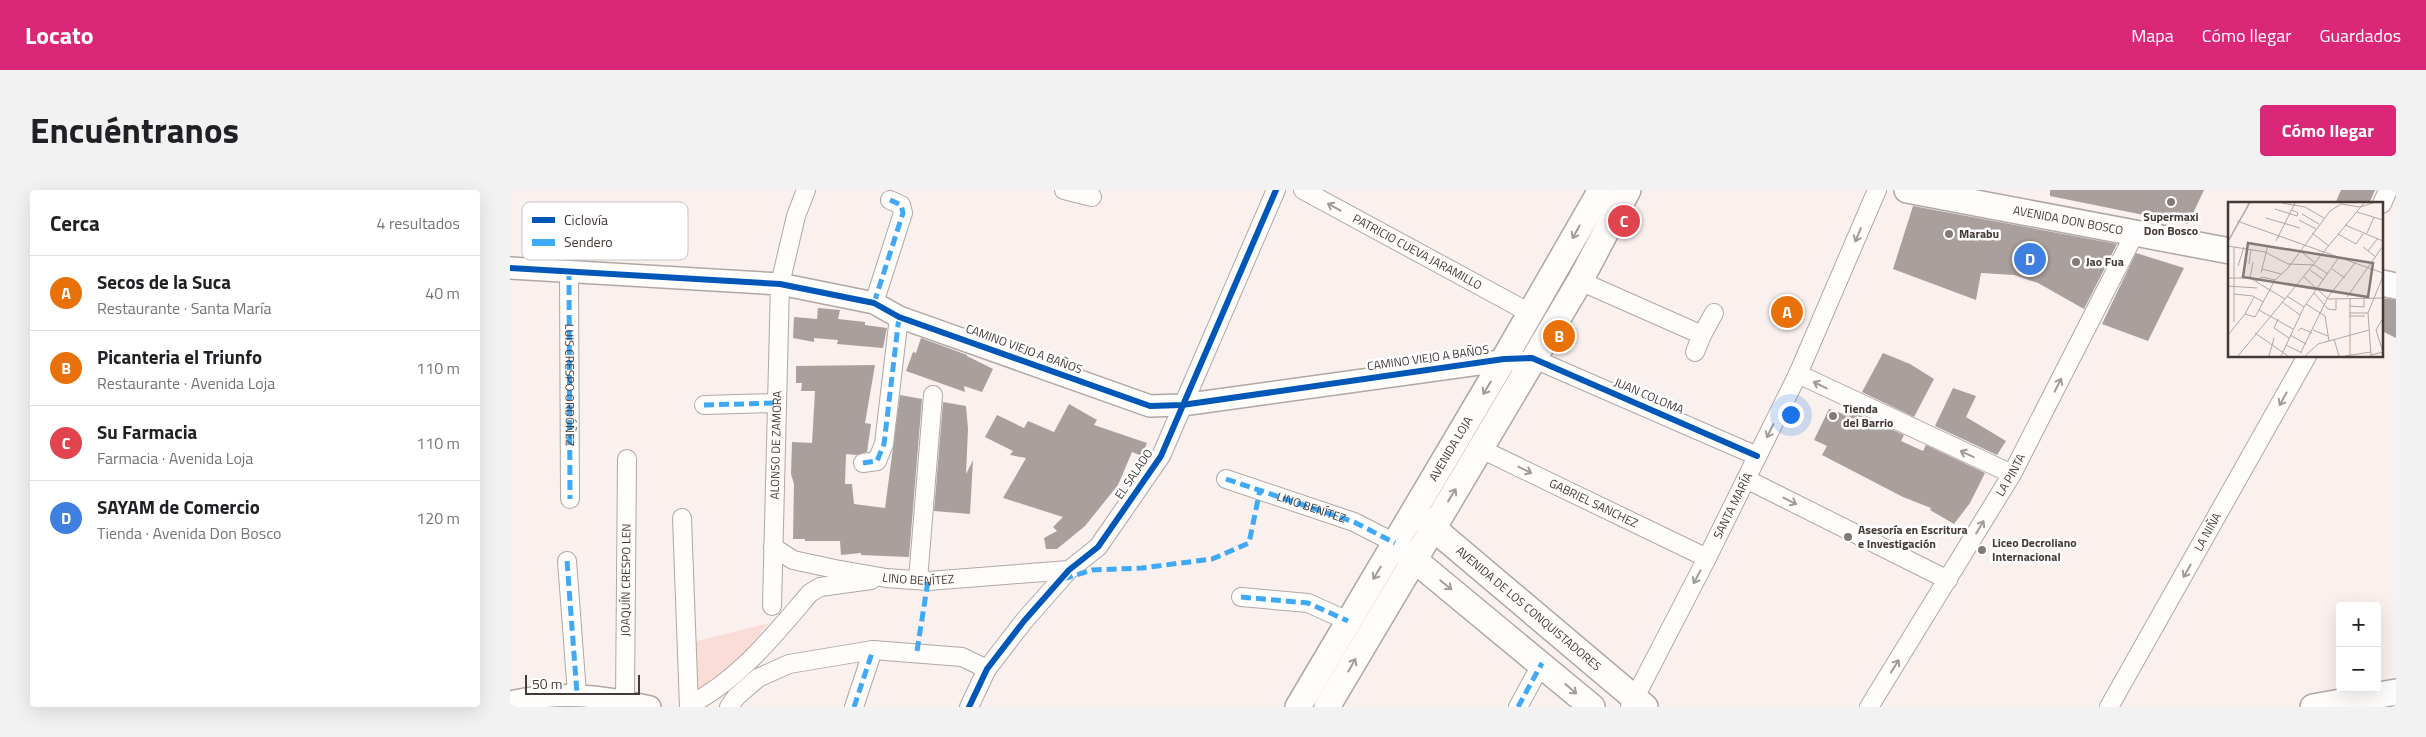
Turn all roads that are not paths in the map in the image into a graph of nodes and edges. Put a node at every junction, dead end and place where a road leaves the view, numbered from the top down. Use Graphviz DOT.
graph roads {
  1 [pos="806,190"];
  2 [pos="1064,190"];
  3 [pos="1276,190"];
  4 [pos="1303,190"];
  5 [pos="1601,190"];
  6 [pos="1628,190"];
  7 [pos="1877,190"];
  8 [pos="1907,190"];
  9 [pos="2388,190"];
  10 [pos="1092,197"];
  11 [pos="890,200"];
  12 [pos="2383,202"];
  13 [pos="2135,233"];
  14 [pos="2228,251"];
  15 [pos="510,268"];
  16 [pos="569,270"];
  17 [pos="1580,281"];
  18 [pos="780,284"];
  19 [pos="874,304"];
  20 [pos="1714,313"];
  21 [pos="1530,314"];
  22 [pos="899,317"];
  23 [pos="1702,335"];
  24 [pos="1695,352"];
  25 [pos="1532,358"];
  26 [pos="2306,358"];
  27 [pos="1504,359"];
  28 [pos="1798,374"];
  29 [pos="933,395"];
  30 [pos="777,403"];
  31 [pos="704,405"];
  32 [pos="1182,405"];
  33 [pos="1481,448"];
  34 [pos="1757,456"];
  35 [pos="627,459"];
  36 [pos="863,463"];
  37 [pos="2012,474"];
  38 [pos="1226,479"];
  39 [pos="1746,479"];
  40 [pos="570,499"];
  41 [pos="1414,511"];
  42 [pos="682,518"];
  43 [pos="1432,528"];
  44 [pos="773,547"];
  45 [pos="1404,551"];
  46 [pos="1708,558"];
  47 [pos="567,561"];
  48 [pos="1069,570"];
  49 [pos="886,578"];
  50 [pos="918,580"];
  51 [pos="1948,580"];
  52 [pos="1241,597"];
  53 [pos="772,606"];
  54 [pos="1348,621"];
  55 [pos="873,650"];
  56 [pos="1542,663"];
  57 [pos="987,669"];
  58 [pos="2396,692"];
  59 [pos="577,694"];
  60 [pos="625,701"];
  61 [pos="522,702"];
  62 [pos="1636,704"];
  63 [pos="689,706"];
  64 [pos="647,707"];
  65 [pos="728,707"];
  66 [pos="854,707"];
  67 [pos="969,707"];
  68 [pos="1298,707"];
  69 [pos="1327,707"];
  70 [pos="1518,707"];
  71 [pos="1592,707"];
  72 [pos="1869,707"];
  73 [pos="2108,707"];
  74 [pos="2313,707"];
  1 -- 18 [label="street, ALONSO DE ZAMORA"];
  2 -- 10 [label="street"];
  3 -- 32 [label="street, EL SALADO"];
  21 -- 4 [label="street, PATRICIO CUEVA JARAMILLO, one-way"];
  5 -- 21 [label="main road, AVENIDA LOJA, one-way"];
  6 -- 17 [label="main road, AVENIDA LOJA"];
  7 -- 28 [label="street, SANTA MARÍA, one-way"];
  8 -- 13 [label="main road, AVENIDA DON BOSCO"];
  9 -- 12 [label="street"];
  11 -- 19 [label="street"];
  13 -- 14 [label="main road, AVENIDA DON BOSCO"];
  37 -- 13 [label="street, LA PINTA, one-way"];
  15 -- 16 [label="street, CAMINO VIEJO A BAÑOS"];
  16 -- 18 [label="street, CAMINO VIEJO A BAÑOS"];
  16 -- 40 [label="street, LUIS CRESPO ORDÓÑEZ"];
  17 -- 23 [label="street"];
  17 -- 25 [label="main road, AVENIDA LOJA"];
  18 -- 19 [label="street, CAMINO VIEJO A BAÑOS"];
  18 -- 30 [label="street, ALONSO DE ZAMORA"];
  19 -- 22 [label="street, CAMINO VIEJO A BAÑOS"];
  20 -- 23 [label="street"];
  21 -- 27 [label="main road, AVENIDA LOJA"];
  22 -- 32 [label="street, CAMINO VIEJO A BAÑOS"];
  22 -- 36 [label="street"];
  23 -- 24 [label="street"];
  25 -- 27 [label="street, CAMINO VIEJO A BAÑOS"];
  25 -- 33 [label="main road, AVENIDA LOJA"];
  25 -- 34 [label="street, JUAN COLOMA"];
  26 -- 73 [label="street, LA NIÑA, one-way"];
  27 -- 32 [label="street, CAMINO VIEJO A BAÑOS"];
  27 -- 41 [label="main road, AVENIDA LOJA, one-way"];
  28 -- 34 [label="street, SANTA MARÍA, one-way"];
  37 -- 28 [label="street, one-way"];
  29 -- 50 [label="street"];
  30 -- 31 [label="street"];
  30 -- 44 [label="street, ALONSO DE ZAMORA"];
  32 -- 48 [label="street, EL SALADO"];
  43 -- 33 [label="main road, AVENIDA LOJA, one-way"];
  33 -- 46 [label="street, GABRIEL SANCHEZ, one-way"];
  34 -- 39 [label="street, SANTA MARÍA"];
  35 -- 60 [label="street, JOAQUÍN CRESPO LEN"];
  51 -- 37 [label="street, LA PINTA, one-way"];
  38 -- 45 [label="street, LINO BENÍTEZ"];
  39 -- 46 [label="street, SANTA MARÍA"];
  39 -- 51 [label="street, one-way"];
  41 -- 43 [label="main road, AVENIDA DE LOS CONQUISTADORES"];
  41 -- 45 [label="main road, AVENIDA LOJA"];
  42 -- 63 [label="street"];
  43 -- 45 [label="main road, AVENIDA LOJA"];
  43 -- 62 [label="main road, AVENIDA DE LOS CONQUISTADORES"];
  44 -- 49 [label="street, LINO BENÍTEZ"];
  44 -- 53 [label="street, ALONSO DE ZAMORA"];
  45 -- 54 [label="main road, AVENIDA LOJA, one-way"];
  45 -- 56 [label="main road, one-way"];
  69 -- 45 [label="main road, AVENIDA LOJA, one-way"];
  46 -- 62 [label="street, SANTA MARÍA, one-way"];
  47 -- 59 [label="street"];
  48 -- 50 [label="street, LINO BENÍTEZ"];
  48 -- 57 [label="street, EL SALADO"];
  49 -- 50 [label="street, LINO BENÍTEZ"];
  49 -- 63 [label="street"];
  72 -- 51 [label="street, LA PINTA, one-way"];
  52 -- 54 [label="street"];
  54 -- 68 [label="main road, AVENIDA LOJA"];
  55 -- 57 [label="street"];
  55 -- 65 [label="street"];
  55 -- 66 [label="street"];
  56 -- 70 [label="street"];
  56 -- 71 [label="main road, one-way"];
  57 -- 67 [label="street, EL SALADO"];
  58 -- 74 [label="main road"];
  59 -- 60 [label="street"];
  59 -- 61 [label="street"];
  60 -- 64 [label="street"];
}
